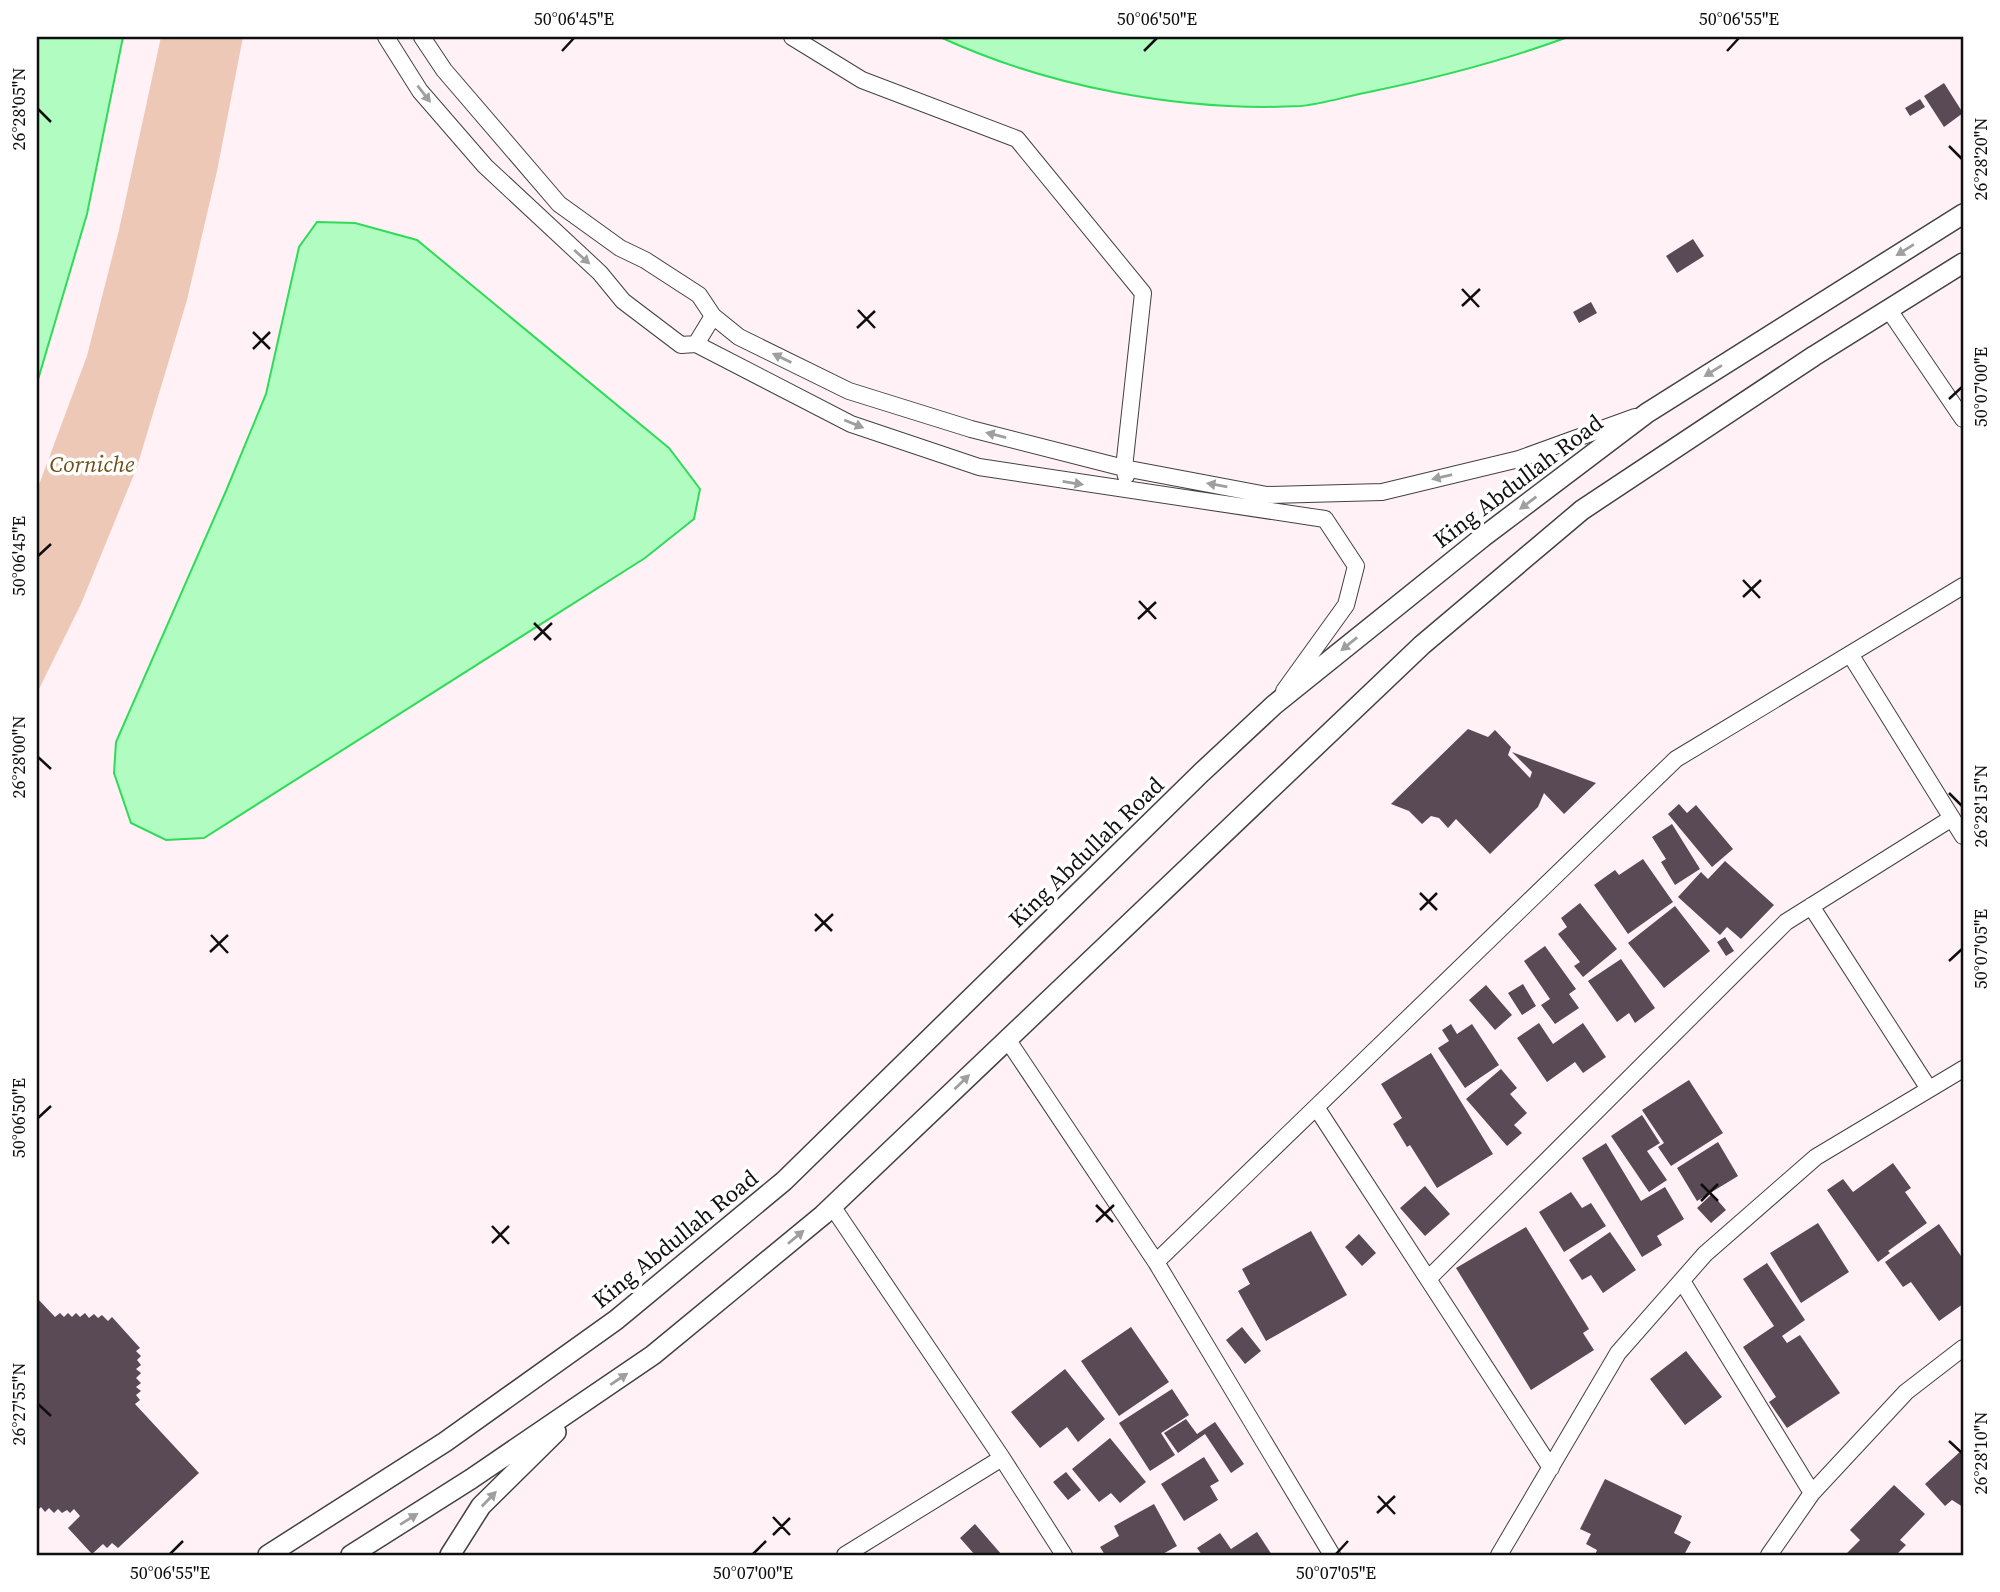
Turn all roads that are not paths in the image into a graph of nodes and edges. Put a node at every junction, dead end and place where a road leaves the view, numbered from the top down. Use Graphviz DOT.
graph roads {
  1 [pos="386,37"];
  2 [pos="422,37"];
  3 [pos="792,37"];
  4 [pos="1963,214"];
  5 [pos="1963,263"];
  6 [pos="1889,310"];
  7 [pos="713,316"];
  8 [pos="696,344"];
  9 [pos="1647,413"];
  10 [pos="1963,419"];
  11 [pos="1124,468"];
  12 [pos="1144,472"];
  13 [pos="1129,492"];
  14 [pos="1963,586"];
  15 [pos="1850,654"];
  16 [pos="1274,705"];
  17 [pos="1952,818"];
  18 [pos="1963,836"];
  19 [pos="1811,906"];
  20 [pos="1007,1039"];
  21 [pos="1963,1069"];
  22 [pos="1929,1089"];
  23 [pos="1316,1107"];
  24 [pos="832,1206"];
  25 [pos="1156,1262"];
  26 [pos="1427,1279"];
  27 [pos="1682,1281"];
  28 [pos="1963,1348"];
  29 [pos="588,1399"];
  30 [pos="1002,1458"];
  31 [pos="1551,1468"];
  32 [pos="1812,1493"];
  33 [pos="268,1555"];
  34 [pos="351,1555"];
  35 [pos="450,1555"];
  36 [pos="845,1555"];
  37 [pos="1064,1555"];
  38 [pos="1332,1555"];
  39 [pos="1499,1555"];
  40 [pos="1769,1555"];
  1 -- 8 [label="street, one-way"];
  2 -- 7 [label="street"];
  3 -- 11 [label="street"];
  4 -- 9 [label="street, King Abdullah Road, one-way"];
  5 -- 6 [label="street"];
  6 -- 10 [label="street"];
  6 -- 20 [label="street"];
  7 -- 8 [label="street"];
  11 -- 7 [label="street, one-way"];
  8 -- 13 [label="street, one-way"];
  9 -- 12 [label="street, one-way"];
  9 -- 16 [label="street, King Abdullah Road, one-way"];
  11 -- 12 [label="street"];
  11 -- 13 [label="street"];
  12 -- 13 [label="street"];
  13 -- 16 [label="street"];
  14 -- 15 [label="street"];
  15 -- 17 [label="street"];
  15 -- 23 [label="street"];
  16 -- 33 [label="street, King Abdullah Road"];
  17 -- 18 [label="street"];
  17 -- 19 [label="street"];
  19 -- 22 [label="street"];
  19 -- 26 [label="street"];
  24 -- 20 [label="street, one-way"];
  20 -- 25 [label="street"];
  21 -- 22 [label="street"];
  22 -- 27 [label="street"];
  23 -- 25 [label="street"];
  23 -- 26 [label="street"];
  29 -- 24 [label="street, one-way"];
  24 -- 30 [label="street"];
  25 -- 38 [label="street"];
  26 -- 31 [label="street"];
  27 -- 31 [label="street"];
  27 -- 32 [label="street"];
  28 -- 32 [label="street"];
  34 -- 29 [label="street, one-way"];
  35 -- 29 [label="street, one-way"];
  30 -- 36 [label="street"];
  30 -- 37 [label="street"];
  31 -- 39 [label="street"];
  32 -- 40 [label="street"];
}
